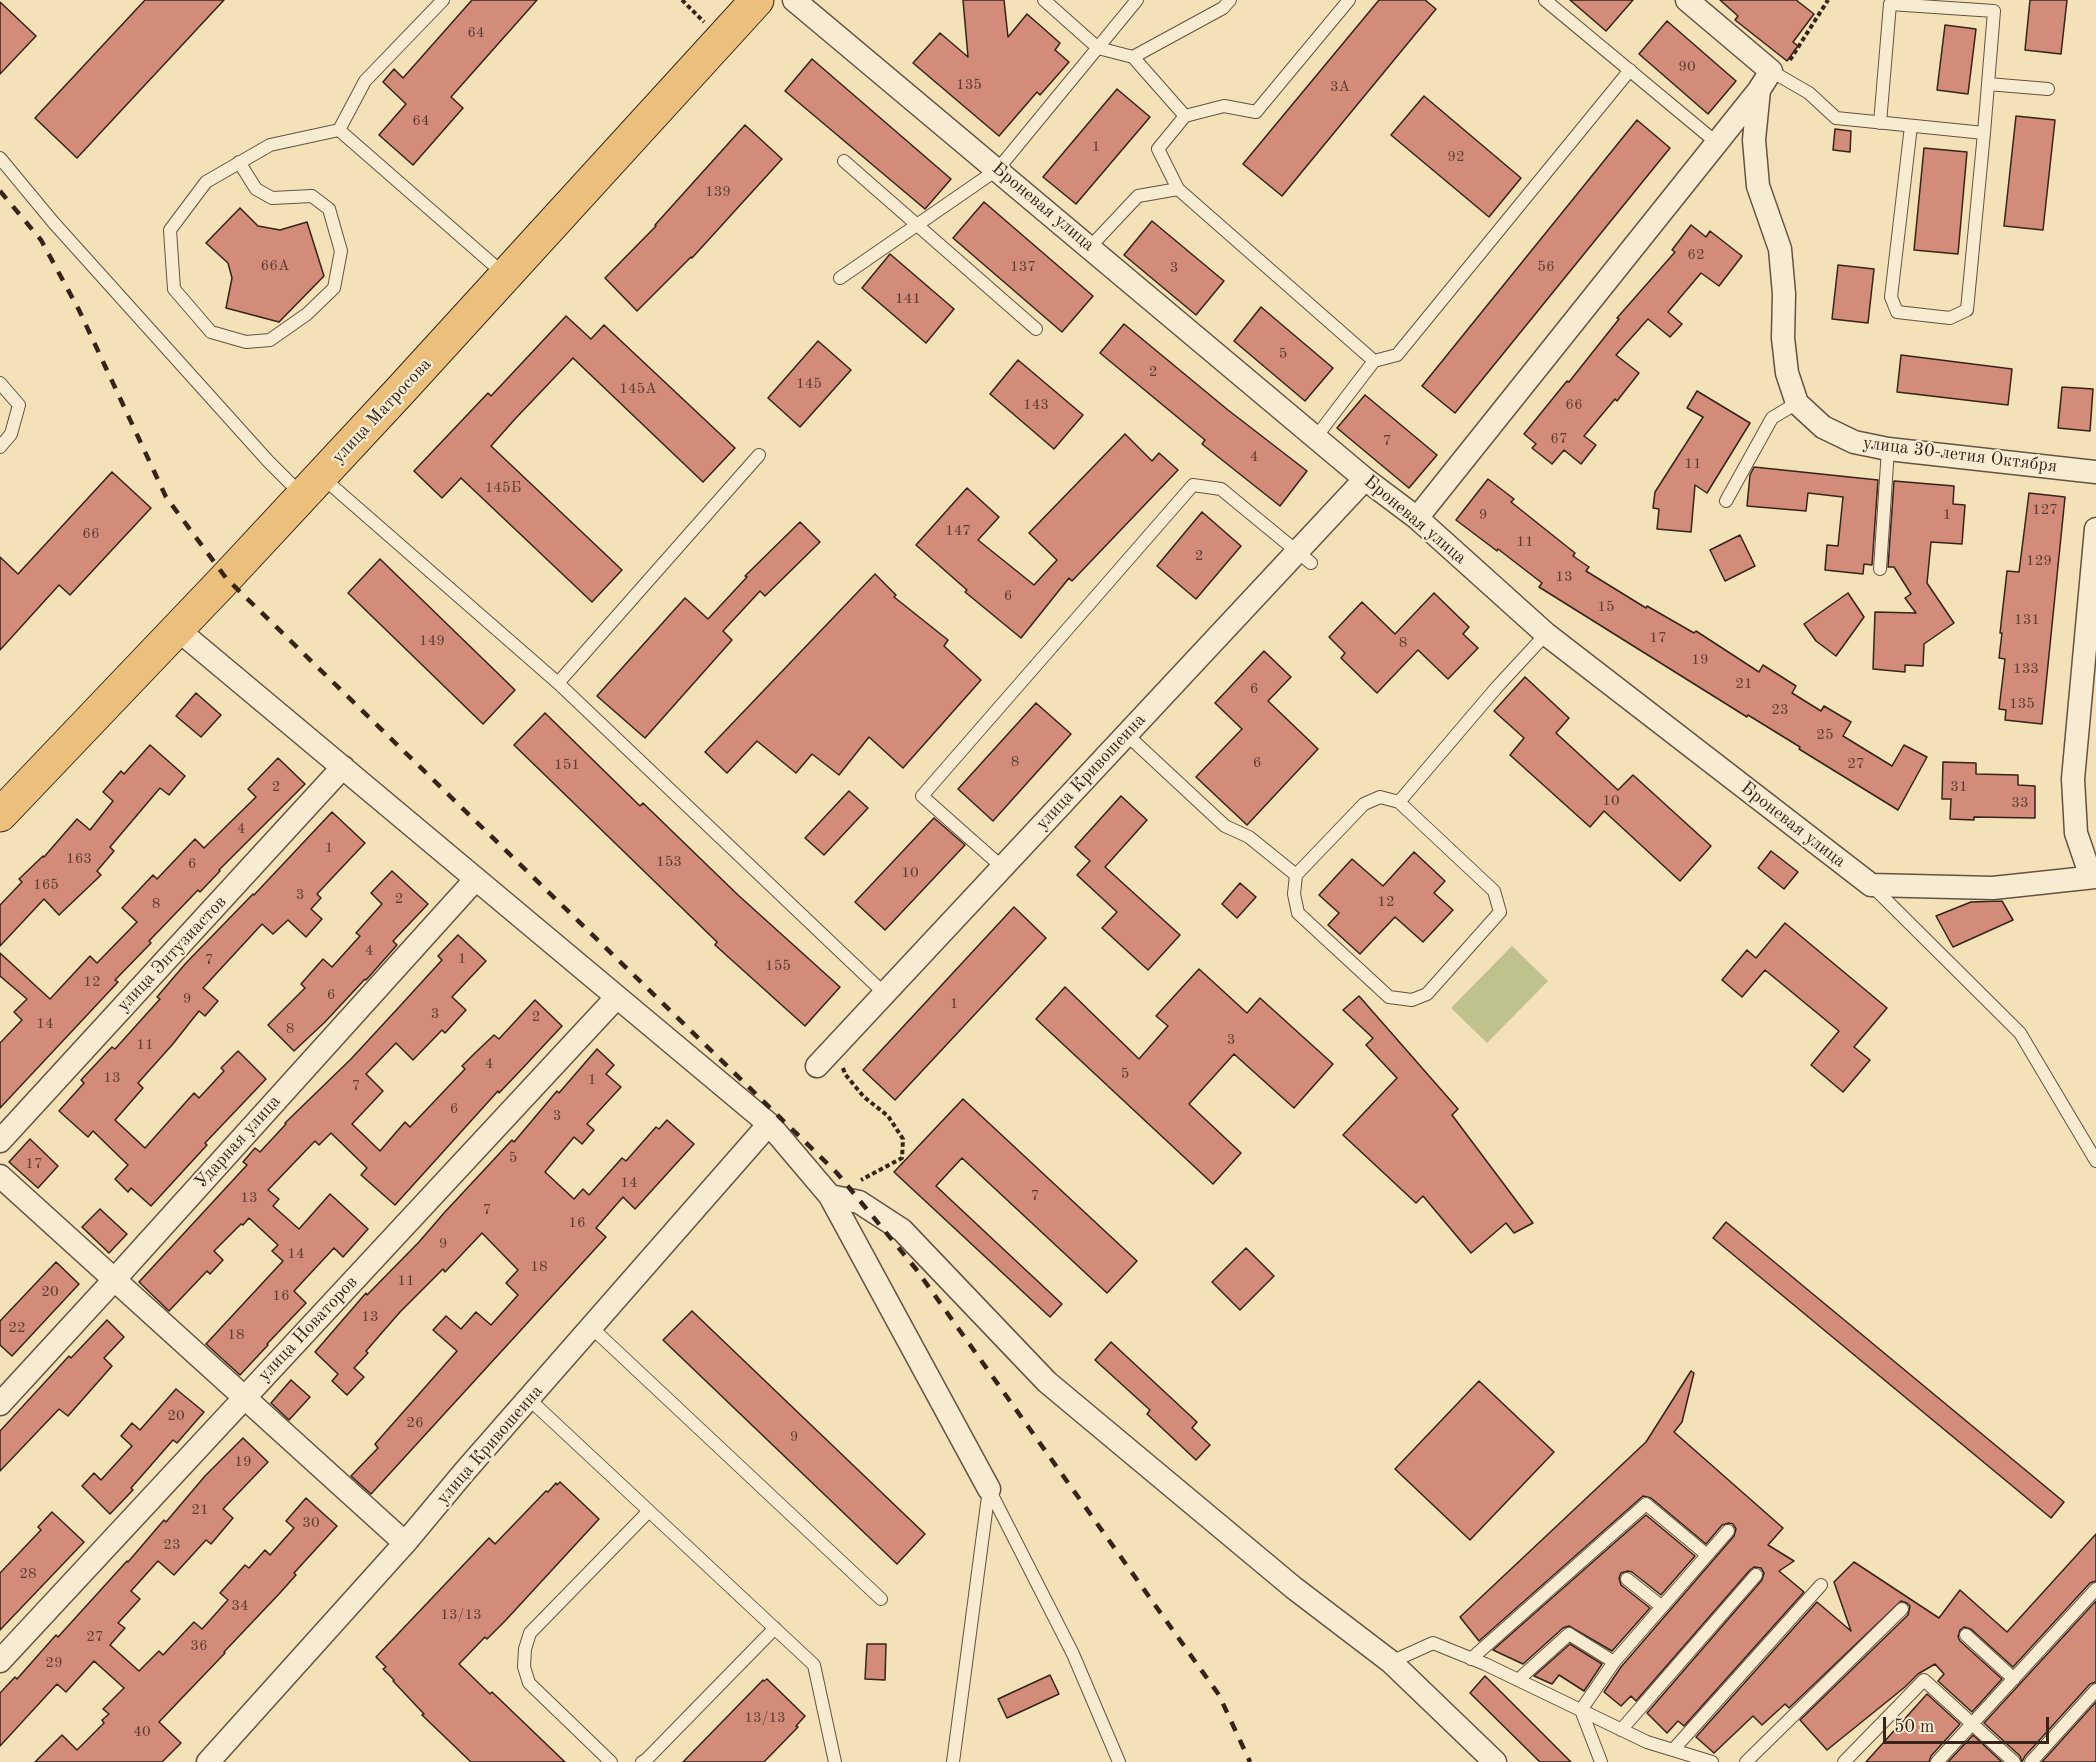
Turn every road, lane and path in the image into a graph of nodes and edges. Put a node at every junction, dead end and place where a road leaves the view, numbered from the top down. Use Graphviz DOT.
graph roads {
  1 [pos="443,0"];
  2 [pos="757,0"];
  3 [pos="794,0"];
  4 [pos="1044,0"];
  5 [pos="1137,0"];
  6 [pos="1230,0"];
  7 [pos="1349,0"];
  8 [pos="1545,0"];
  9 [pos="1687,0"];
  10 [pos="1828,0"];
  11 [pos="1098,48"];
  12 [pos="1133,57"];
  13 [pos="1630,70"];
  14 [pos="1765,80"];
  15 [pos="1988,84"];
  16 [pos="2048,89"];
  17 [pos="1185,116"];
  18 [pos="1880,123"];
  19 [pos="1911,126"];
  20 [pos="339,130"];
  21 [pos="1984,133"];
  22 [pos="1716,143"];
  23 [pos="0,158"];
  24 [pos="844,161"];
  25 [pos="239,162"];
  26 [pos="998,169"];
  27 [pos="1178,189"];
  28 [pos="917,225"];
  29 [pos="1090,247"];
  30 [pos="505,274"];
  31 [pos="840,278"];
  32 [pos="1036,329"];
  33 [pos="1374,361"];
  34 [pos="0,383"];
  35 [pos="1797,403"];
  36 [pos="1316,437"];
  37 [pos="0,447"];
  38 [pos="1888,449"];
  39 [pos="759,455"];
  40 [pos="2096,472"];
  41 [pos="1365,479"];
  42 [pos="312,486"];
  43 [pos="1726,501"];
  44 [pos="1417,518"];
  45 [pos="2096,529"];
  46 [pos="1304,557"];
  47 [pos="1880,569"];
  48 [pos="177,629"];
  49 [pos="1546,634"];
  50 [pos="558,683"];
  51 [pos="1126,734"];
  52 [pos="343,767"];
  53 [pos="1399,802"];
  54 [pos="0,815"];
  55 [pos="1002,867"];
  56 [pos="1296,875"];
  57 [pos="2094,877"];
  58 [pos="475,880"];
  59 [pos="1871,885"];
  60 [pos="884,993"];
  61 [pos="616,998"];
  62 [pos="837,1044"];
  63 [pos="817,1065"];
  64 [pos="769,1124"];
  65 [pos="0,1141"];
  66 [pos="2096,1161"];
  67 [pos="0,1176"];
  68 [pos="859,1181"];
  69 [pos="830,1196"];
  70 [pos="114,1280"];
  71 [pos="592,1328"];
  72 [pos="243,1398"];
  73 [pos="529,1400"];
  74 [pos="0,1404"];
  75 [pos="989,1489"];
  76 [pos="649,1511"];
  77 [pos="1728,1531"];
  78 [pos="405,1543"];
  79 [pos="1707,1555"];
  80 [pos="1756,1575"];
  81 [pos="1626,1579"];
  82 [pos="1821,1585"];
  83 [pos="2096,1589"];
  84 [pos="881,1599"];
  85 [pos="1661,1606"];
  86 [pos="1902,1609"];
  87 [pos="775,1628"];
  88 [pos="1966,1635"];
  89 [pos="1472,1659"];
  90 [pos="0,1661"];
  91 [pos="1391,1662"];
  92 [pos="1614,1662"];
  93 [pos="2014,1679"];
  94 [pos="1518,1680"];
  95 [pos="2096,1690"];
  96 [pos="1581,1710"];
  97 [pos="1972,1724"];
  98 [pos="1621,1730"];
  99 [pos="1673,1750"];
  100 [pos="832,1760"];
  101 [pos="208,1762"];
  102 [pos="611,1762"];
  103 [pos="642,1762"];
  104 [pos="953,1762"];
  105 [pos="1119,1762"];
  106 [pos="1495,1762"];
  107 [pos="1601,1762"];
  108 [pos="1712,1762"];
  109 [pos="1746,1762"];
  110 [pos="1844,1762"];
  111 [pos="1937,1762"];
  112 [pos="2014,1762"];
  113 [pos="2031,1762"];
  1 -- 20 [label="lane"];
  2 -- 30 [label="highway, улица Матросова"];
  3 -- 26 [label="street, Броневая улица"];
  4 -- 11 [label="lane"];
  5 -- 11 [label="lane"];
  6 -- 12 [label="lane"];
  7 -- 17 [label="lane"];
  8 -- 13 [label="lane"];
  9 -- 14 [label="street"];
  10 -- 14 [label="path"];
  11 -- 12 [label="lane"];
  11 -- 26 [label="lane"];
  12 -- 17 [label="lane"];
  13 -- 22 [label="lane"];
  13 -- 33 [label="lane"];
  14 -- 18 [label="lane"];
  14 -- 22 [label="street"];
  14 -- 35 [label="street, улица 30-летия Октября"];
  15 -- 16 [label="lane"];
  15 -- 18 [label="lane"];
  15 -- 21 [label="lane"];
  17 -- 27 [label="lane"];
  18 -- 19 [label="lane"];
  19 -- 21 [label="lane"];
  19 -- 21 [label="lane"];
  20 -- 25 [label="lane"];
  20 -- 30 [label="lane"];
  22 -- 44 [label="street"];
  23 -- 42 [label="lane"];
  24 -- 28 [label="lane"];
  25 -- 25 [label="lane"];
  26 -- 28 [label="lane"];
  26 -- 29 [label="street, Броневая улица"];
  27 -- 29 [label="lane"];
  27 -- 33 [label="lane"];
  28 -- 31 [label="lane"];
  28 -- 32 [label="lane"];
  29 -- 36 [label="street, Броневая улица"];
  30 -- 42 [label="highway, улица Матросова"];
  33 -- 36 [label="lane"];
  34 -- 37 [label="lane"];
  35 -- 38 [label="street, улица 30-летия Октября"];
  35 -- 43 [label="lane"];
  36 -- 41 [label="street, Броневая улица"];
  38 -- 40 [label="street, улица 30-летия Октября"];
  38 -- 47 [label="lane"];
  39 -- 50 [label="lane"];
  41 -- 44 [label="street, Броневая улица"];
  41 -- 46 [label="street, улица Кривошеина"];
  42 -- 48 [label="highway, улица Матросова"];
  42 -- 50 [label="lane"];
  44 -- 49 [label="street, Броневая улица"];
  45 -- 57 [label="street"];
  46 -- 51 [label="street, улица Кривошеина"];
  46 -- 55 [label="lane"];
  48 -- 52 [label="street"];
  48 -- 54 [label="highway, улица Матросова"];
  49 -- 53 [label="lane"];
  49 -- 59 [label="street, Броневая улица"];
  50 -- 60 [label="lane"];
  51 -- 55 [label="street, улица Кривошеина"];
  51 -- 56 [label="lane"];
  52 -- 58 [label="street"];
  52 -- 65 [label="street, улица Энтузиастов"];
  53 -- 56 [label="lane"];
  53 -- 56 [label="lane"];
  55 -- 60 [label="street, улица Кривошеина"];
  57 -- 59 [label="street"];
  58 -- 61 [label="street"];
  58 -- 70 [label="street, Ударная улица"];
  59 -- 66 [label="lane"];
  60 -- 62 [label="street, улица Кривошеина"];
  61 -- 64 [label="street"];
  61 -- 72 [label="street, улица Новаторов"];
  62 -- 63 [label="street, улица Кривошеина"];
  62 -- 68 [label="path"];
  64 -- 69 [label="street"];
  64 -- 71 [label="street, улица Кривошеина"];
  67 -- 70 [label="street"];
  69 -- 75 [label="street"];
  69 -- 91 [label="street"];
  70 -- 72 [label="street"];
  70 -- 74 [label="street, Ударная улица"];
  71 -- 73 [label="street, улица Кривошеина"];
  71 -- 84 [label="lane"];
  72 -- 78 [label="street"];
  72 -- 90 [label="street, улица Новаторов"];
  73 -- 76 [label="lane"];
  73 -- 78 [label="street, улица Кривошеина"];
  75 -- 104 [label="lane"];
  75 -- 105 [label="lane"];
  76 -- 87 [label="lane"];
  76 -- 102 [label="lane"];
  77 -- 79 [label="lane"];
  78 -- 101 [label="street, улица Кривошеина"];
  79 -- 85 [label="lane"];
  79 -- 89 [label="lane"];
  80 -- 98 [label="lane"];
  81 -- 85 [label="lane"];
  82 -- 99 [label="lane"];
  83 -- 93 [label="lane"];
  85 -- 92 [label="lane"];
  86 -- 109 [label="lane"];
  87 -- 100 [label="lane"];
  87 -- 103 [label="lane"];
  88 -- 93 [label="lane"];
  89 -- 91 [label="lane"];
  89 -- 94 [label="lane"];
  91 -- 106 [label="street"];
  92 -- 94 [label="lane"];
  92 -- 96 [label="lane"];
  93 -- 97 [label="lane"];
  94 -- 96 [label="lane"];
  95 -- 113 [label="lane"];
  96 -- 98 [label="lane"];
  96 -- 107 [label="lane"];
  97 -- 110 [label="lane"];
  97 -- 111 [label="lane"];
  97 -- 112 [label="lane"];
  98 -- 99 [label="lane"];
  99 -- 108 [label="lane"];
}
